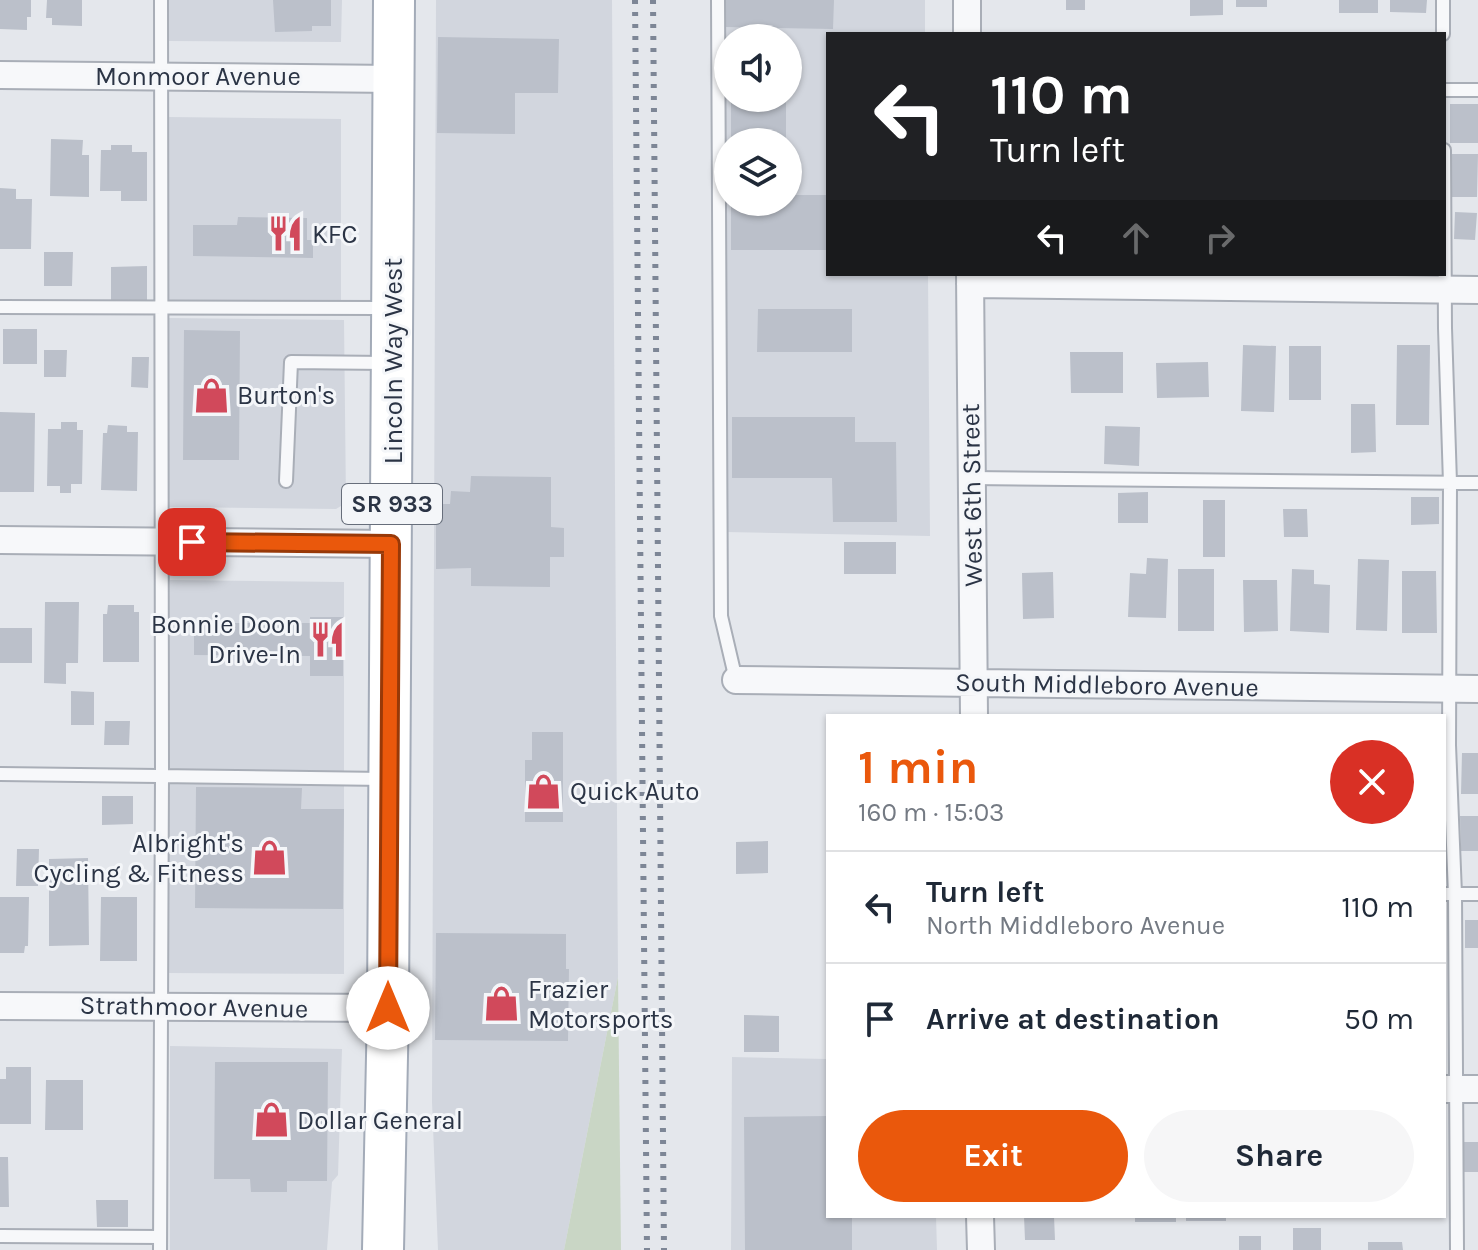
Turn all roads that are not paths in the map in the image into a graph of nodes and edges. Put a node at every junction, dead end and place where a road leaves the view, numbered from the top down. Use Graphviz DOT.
graph roads {
  1 [pos="161,0"];
  2 [pos="394,0"];
  3 [pos="718,0"];
  4 [pos="967,0"];
  5 [pos="1443,0"];
  6 [pos="967,32"];
  7 [pos="1443,32"];
  8 [pos="0,75"];
  9 [pos="161,76"];
  10 [pos="395,79"];
  11 [pos="1446,90"];
  12 [pos="1478,90"];
  13 [pos="1444,276"];
  14 [pos="970,279"];
  15 [pos="1444,289"];
  16 [pos="1478,290"];
  17 [pos="0,307"];
  18 [pos="394,308"];
  19 [pos="160,309"];
  20 [pos="393,363"];
  21 [pos="971,478"];
  22 [pos="286,481"];
  23 [pos="1450,483"];
  24 [pos="1478,483"];
  25 [pos="0,540"];
  26 [pos="161,541"];
  27 [pos="391,544"];
  28 [pos="736,680"];
  29 [pos="974,683"];
  30 [pos="1450,689"];
  31 [pos="1478,689"];
  32 [pos="974,714"];
  33 [pos="0,774"];
  34 [pos="162,775"];
  35 [pos="390,779"];
  36 [pos="1450,894"];
  37 [pos="1478,894"];
  38 [pos="0,1006"];
  39 [pos="160,1007"];
  40 [pos="388,1008"];
  41 [pos="1459,1089"];
  42 [pos="980,1218"];
  43 [pos="0,1236"];
  44 [pos="160,1244"];
  45 [pos="383,1250"];
  46 [pos="981,1250"];
  47 [pos="1457,1250"];
  1 -- 9 [label="lane"];
  2 -- 10 [label="main road, Lincoln Way West / SR 933"];
  3 -- 28 [label="lane"];
  4 -- 6 [label="street"];
  5 -- 7 [label="lane"];
  8 -- 9 [label="street, Monmoor Avenue"];
  9 -- 10 [label="street, Monmoor Avenue"];
  9 -- 19 [label="lane"];
  10 -- 18 [label="main road, Lincoln Way West / SR 933"];
  11 -- 12 [label="lane"];
  13 -- 15 [label="lane"];
  14 -- 15 [label="street"];
  14 -- 21 [label="street, West 6th Street"];
  15 -- 16 [label="street"];
  15 -- 23 [label="lane"];
  17 -- 19 [label="lane"];
  18 -- 19 [label="lane"];
  18 -- 20 [label="main road, Lincoln Way West / SR 933"];
  19 -- 26 [label="lane"];
  20 -- 22 [label="lane"];
  20 -- 27 [label="main road, Lincoln Way West / SR 933"];
  21 -- 23 [label="lane"];
  21 -- 29 [label="street, West 6th Street"];
  23 -- 24 [label="lane"];
  23 -- 30 [label="lane"];
  25 -- 26 [label="street"];
  26 -- 27 [label="street"];
  26 -- 34 [label="lane"];
  27 -- 35 [label="main road, Lincoln Way West / SR 933"];
  28 -- 29 [label="street, South Middleboro Avenue"];
  29 -- 30 [label="street, South Middleboro Avenue"];
  29 -- 32 [label="street, West 6th Street"];
  30 -- 31 [label="street, South Middleboro Avenue"];
  30 -- 36 [label="lane"];
  33 -- 34 [label="lane"];
  34 -- 35 [label="lane"];
  34 -- 39 [label="lane"];
  35 -- 40 [label="main road, Lincoln Way West / SR 933"];
  36 -- 37 [label="lane"];
  36 -- 41 [label="lane"];
  38 -- 39 [label="street, Strathmoor Avenue"];
  39 -- 40 [label="street, Strathmoor Avenue"];
  39 -- 44 [label="lane"];
  40 -- 45 [label="main road, Lincoln Way West / SR 933"];
  41 -- 47 [label="lane"];
  42 -- 46 [label="street"];
  43 -- 44 [label="lane"];
}
